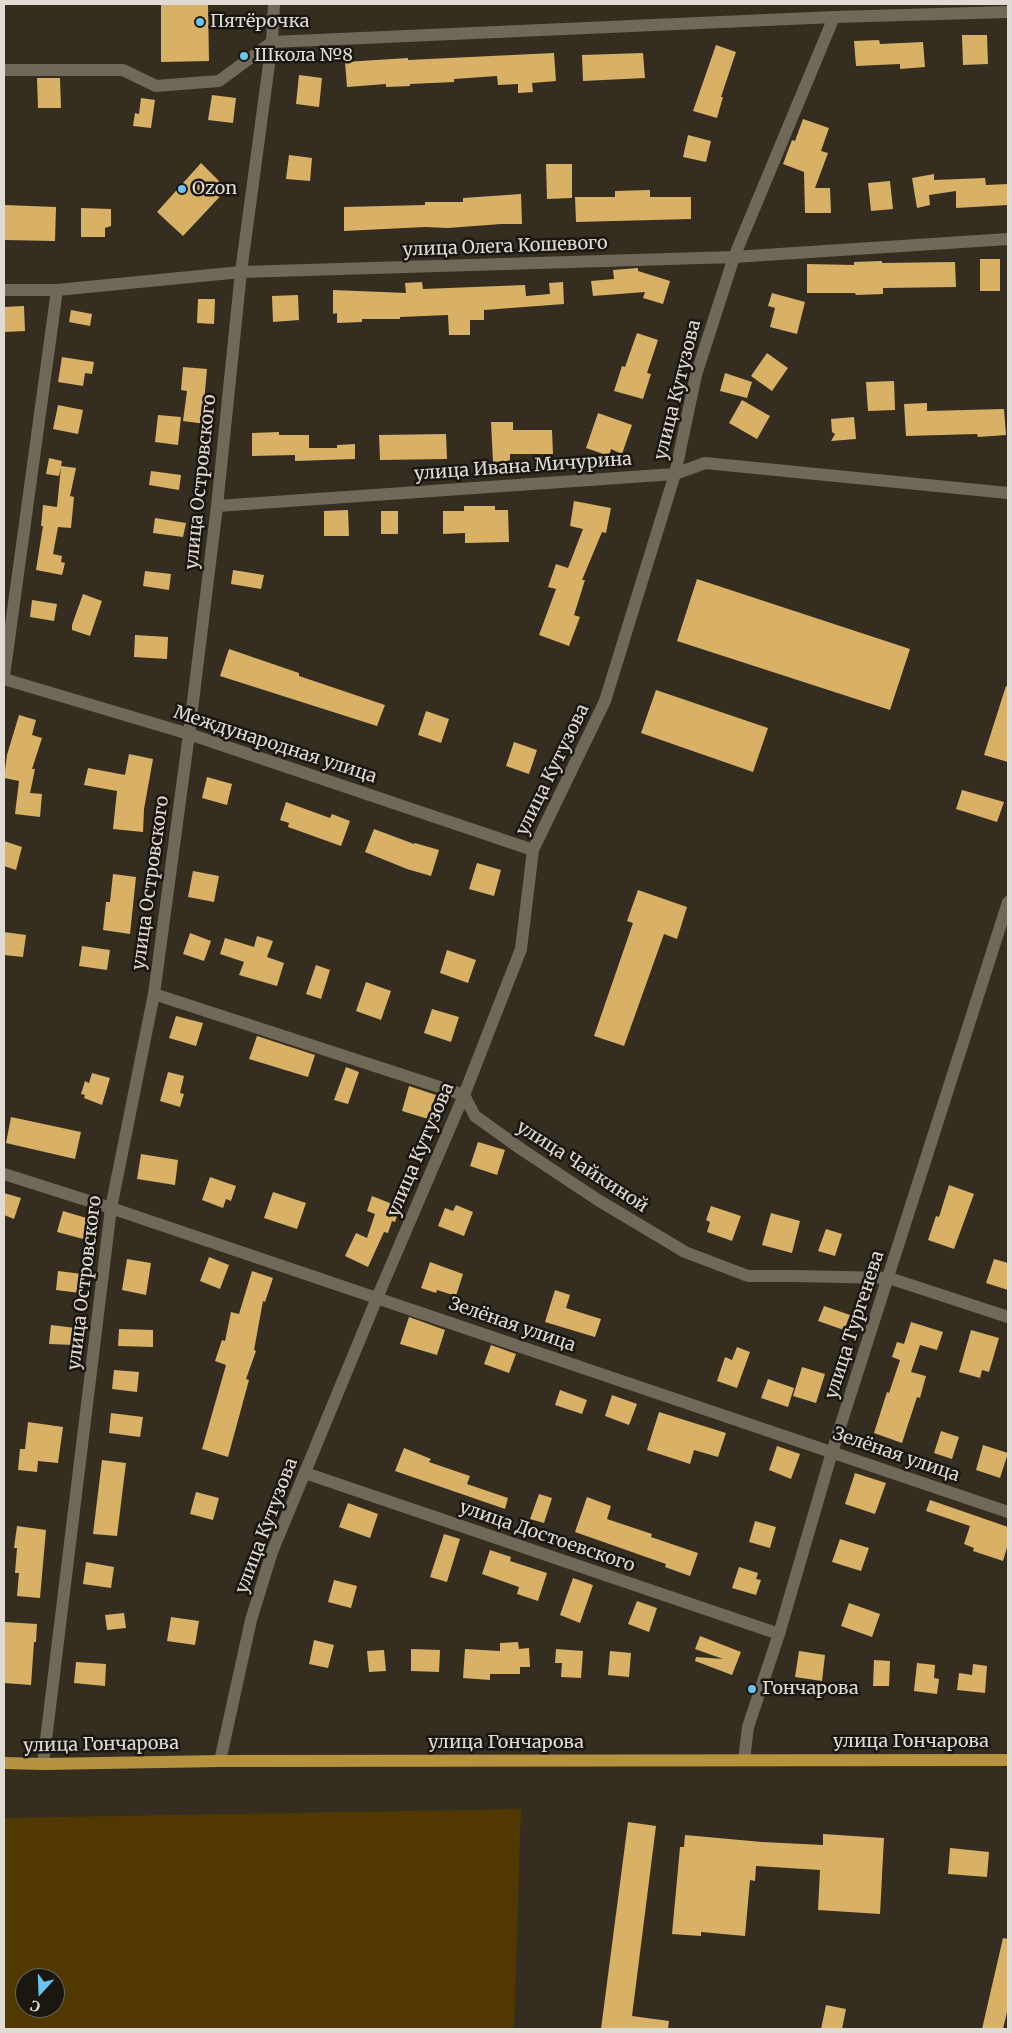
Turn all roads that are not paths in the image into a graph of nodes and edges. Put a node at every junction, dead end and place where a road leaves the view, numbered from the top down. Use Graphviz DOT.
graph roads {
  1 [pos="274,4"];
  2 [pos="859,10"];
  3 [pos="1008,12"];
  4 [pos="834,17"];
  5 [pos="272,42"];
  6 [pos="4,70"];
  7 [pos="1008,239"];
  8 [pos="734,257"];
  9 [pos="241,272"];
  10 [pos="4,290"];
  11 [pos="57,290"];
  12 [pos="675,474"];
  13 [pos="1008,493"];
  14 [pos="217,506"];
  15 [pos="4,677"];
  16 [pos="189,734"];
  17 [pos="533,850"];
  18 [pos="1008,902"];
  19 [pos="154,994"];
  20 [pos="464,1095"];
  21 [pos="4,1174"];
  22 [pos="111,1208"];
  23 [pos="889,1278"];
  24 [pos="376,1298"];
  25 [pos="1008,1317"];
  26 [pos="832,1452"];
  27 [pos="305,1472"];
  28 [pos="1008,1512"];
  29 [pos="778,1634"];
  30 [pos="744,1760"];
  31 [pos="1008,1760"];
  32 [pos="220,1761"];
  33 [pos="4,1763"];
  34 [pos="43,1764"];
  1 -- 5 [label="street, улица Островского"];
  2 -- 3 [label="street"];
  2 -- 4 [label="street"];
  4 -- 5 [label="street"];
  4 -- 8 [label="street, улица Кутузова"];
  5 -- 6 [label="street"];
  5 -- 9 [label="street, улица Островского"];
  7 -- 8 [label="street, улица Олега Кошевого"];
  8 -- 9 [label="street, улица Олега Кошевого"];
  8 -- 12 [label="street, улица Кутузова"];
  9 -- 11 [label="street, улица Олега Кошевого"];
  9 -- 14 [label="street, улица Островского"];
  10 -- 11 [label="street, улица Олега Кошевого"];
  11 -- 15 [label="street"];
  12 -- 13 [label="street, улица Ивана Мичурина"];
  12 -- 14 [label="street, улица Ивана Мичурина"];
  12 -- 17 [label="street, улица Кутузова"];
  14 -- 16 [label="street, улица Островского"];
  15 -- 16 [label="street, Международная улица"];
  16 -- 17 [label="street, Международная улица"];
  16 -- 19 [label="street, улица Островского"];
  17 -- 20 [label="street, улица Кутузова"];
  18 -- 23 [label="street, улица Тургенева"];
  19 -- 20 [label="street"];
  19 -- 22 [label="street, улица Островского"];
  20 -- 23 [label="street, улица Чайкиной"];
  20 -- 24 [label="street, улица Кутузова"];
  21 -- 22 [label="street, Зелёная улица"];
  22 -- 24 [label="street, Зелёная улица"];
  22 -- 34 [label="street, улица Островского"];
  23 -- 25 [label="street, улица Чайкиной"];
  23 -- 26 [label="street, улица Тургенева"];
  24 -- 26 [label="street, Зелёная улица"];
  24 -- 27 [label="street, улица Кутузова"];
  26 -- 28 [label="street, Зелёная улица"];
  26 -- 29 [label="street, улица Тургенева"];
  27 -- 29 [label="street, улица Достоевского"];
  27 -- 32 [label="street, улица Кутузова"];
  29 -- 30 [label="street, улица Тургенева"];
  30 -- 31 [label="main road, улица Гончарова"];
  30 -- 32 [label="main road, улица Гончарова"];
  32 -- 34 [label="main road, улица Гончарова"];
  33 -- 34 [label="main road, улица Гончарова"];
}
